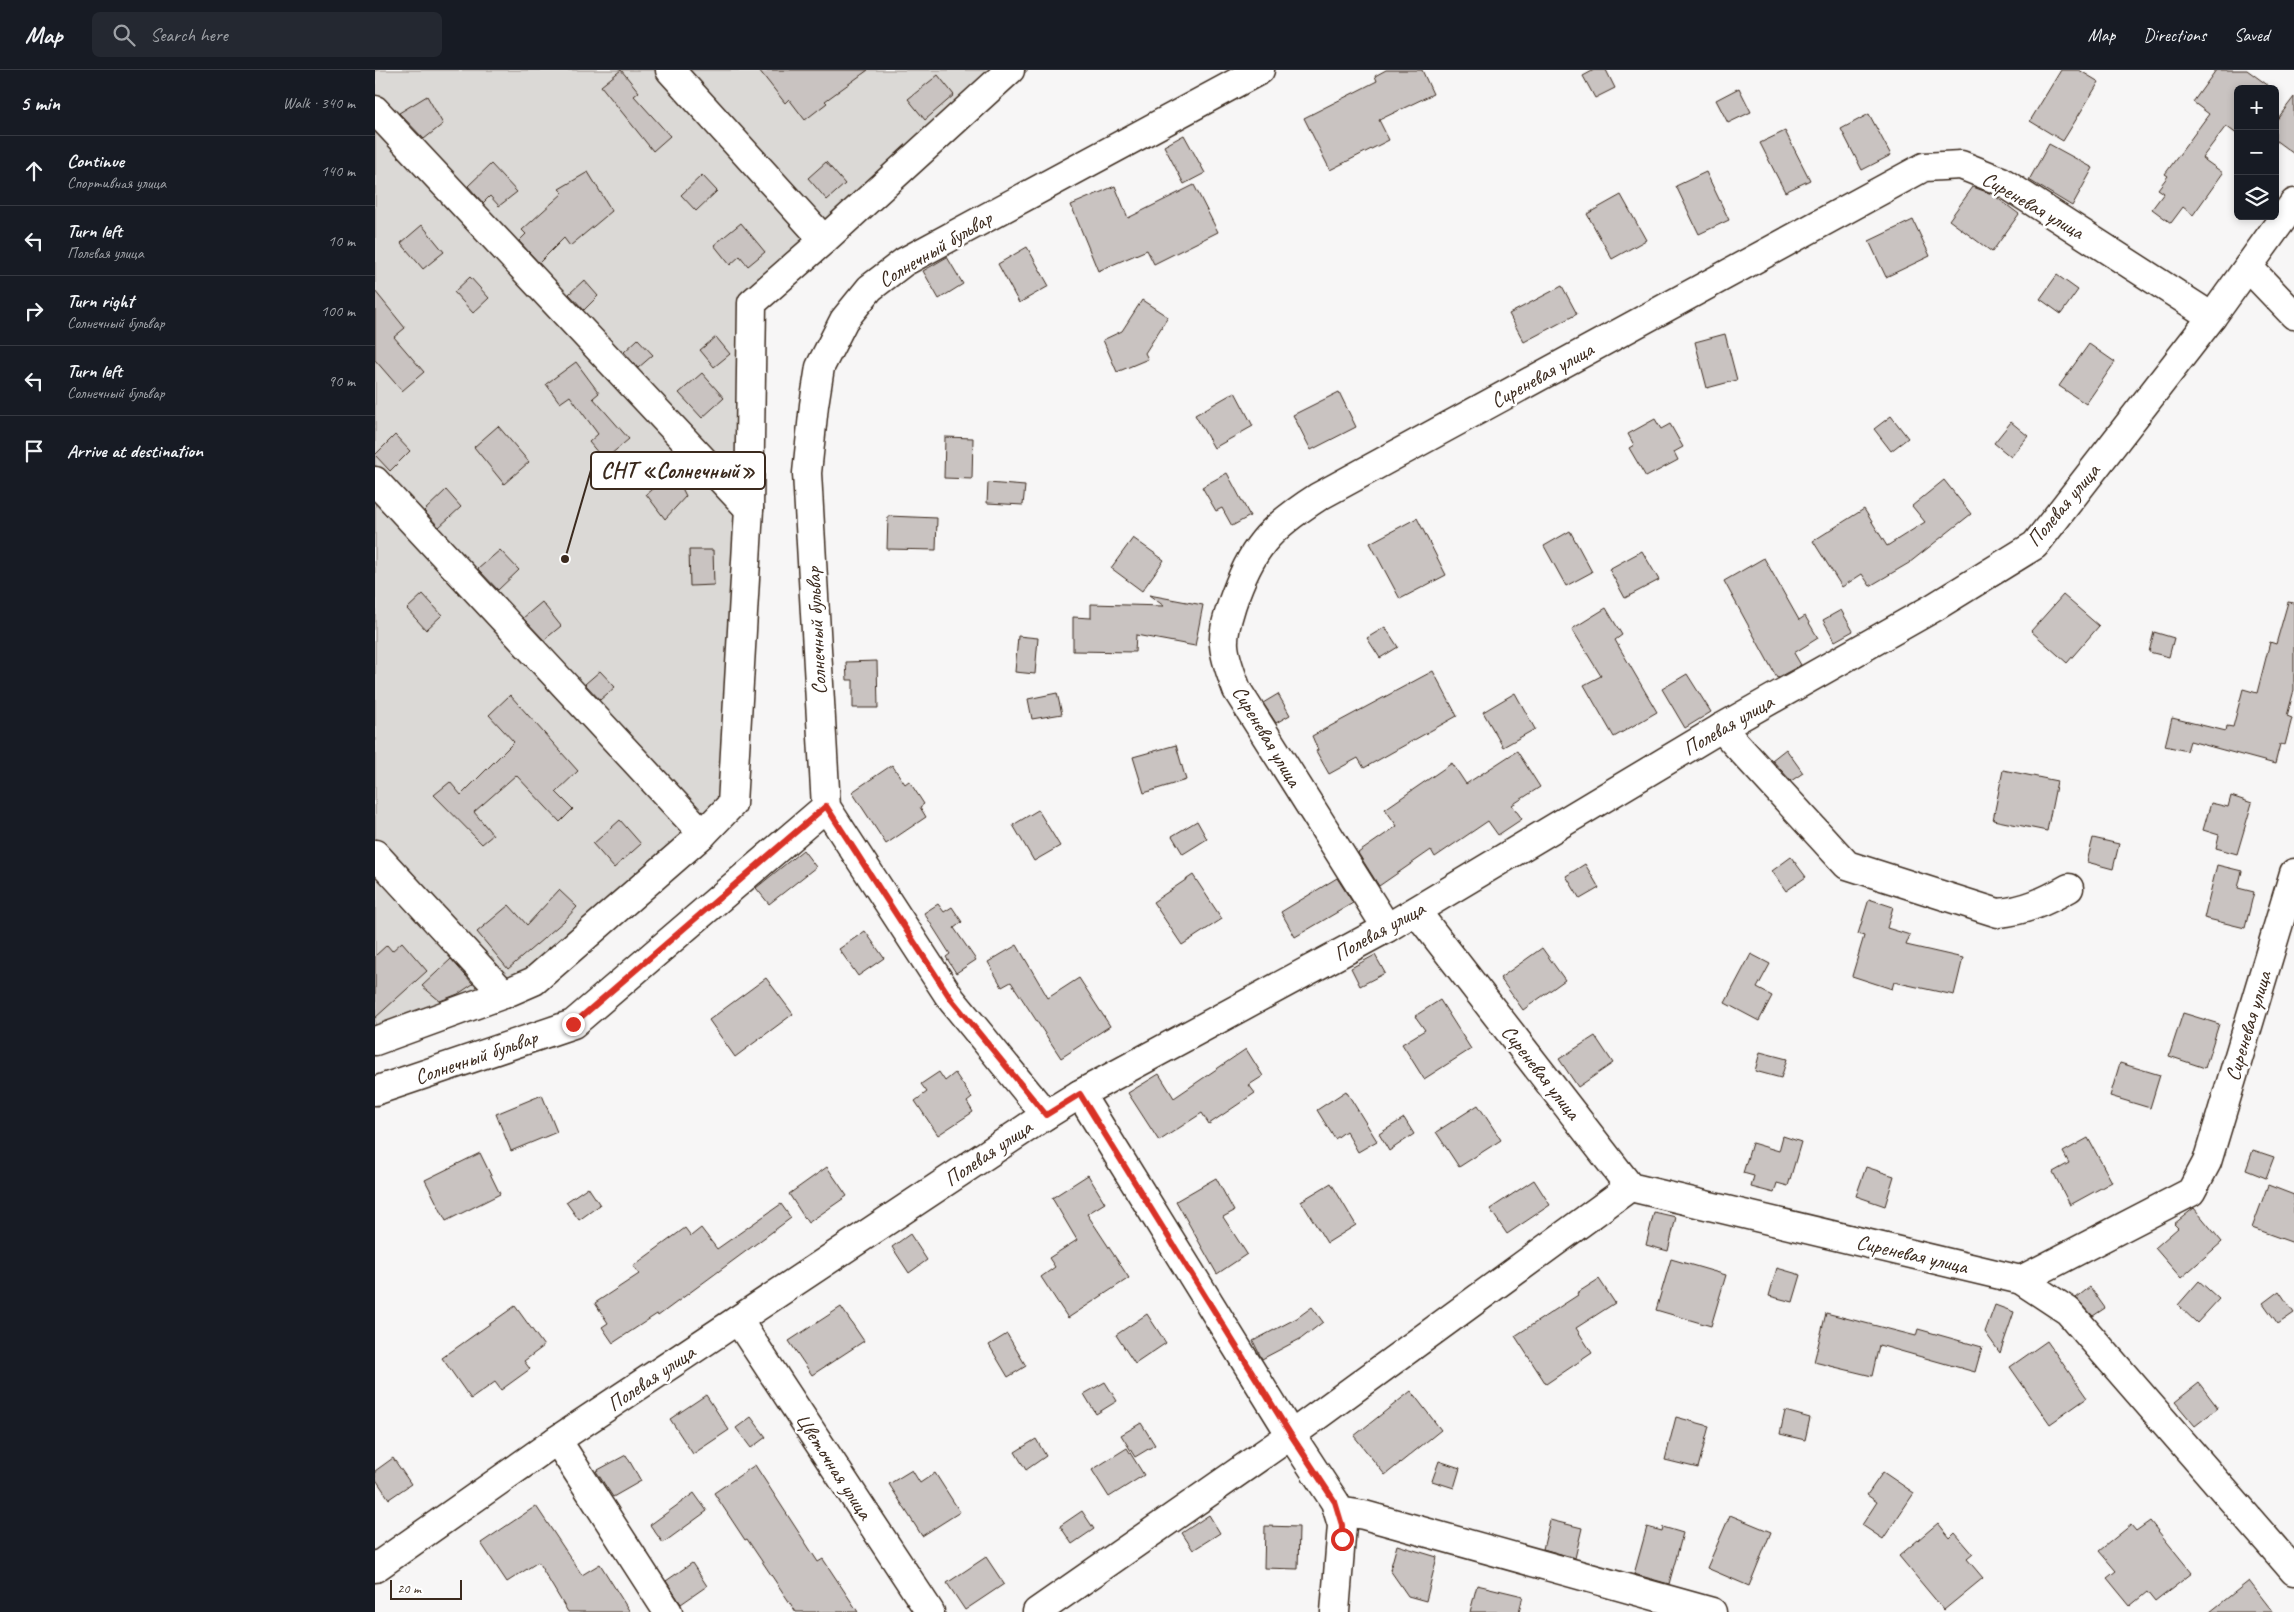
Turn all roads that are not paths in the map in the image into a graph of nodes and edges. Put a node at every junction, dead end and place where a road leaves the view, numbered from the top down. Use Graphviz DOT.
graph roads {
  1 [pos="670,70"];
  2 [pos="1010,70"];
  3 [pos="1260,70"];
  4 [pos="375,110"];
  5 [pos="2294,203"];
  6 [pos="825,240"];
  7 [pos="2248,267"];
  8 [pos="2294,315"];
  9 [pos="2212,317"];
  10 [pos="375,481"];
  11 [pos="749,509"];
  12 [pos="1721,728"];
  13 [pos="826,806"];
  14 [pos="703,834"];
  15 [pos="375,854"];
  16 [pos="2294,873"];
  17 [pos="2069,888"];
  18 [pos="1416,910"];
  19 [pos="1387,928"];
  20 [pos="504,994"];
  21 [pos="375,1041"];
  22 [pos="375,1091"];
  23 [pos="1080,1094"];
  24 [pos="1046,1115"];
  25 [pos="1630,1187"];
  26 [pos="2021,1280"];
  27 [pos="738,1320"];
  28 [pos="1291,1435"];
  29 [pos="557,1440"];
  30 [pos="1338,1511"];
  31 [pos="375,1568"];
  32 [pos="2294,1571"];
  33 [pos="668,1612"];
  34 [pos="930,1612"];
  35 [pos="1037,1612"];
  36 [pos="1335,1612"];
  37 [pos="1712,1612"];
  1 -- 6 [label="street"];
  2 -- 6 [label="street"];
  3 -- 13 [label="street, Солнечный бульвар"];
  4 -- 11 [label="street"];
  5 -- 7 [label="street, Полевая улица"];
  6 -- 11 [label="street"];
  7 -- 8 [label="street"];
  7 -- 9 [label="street, Полевая улица"];
  9 -- 12 [label="street, Полевая улица"];
  9 -- 19 [label="street, Сиреневая улица"];
  10 -- 14 [label="street"];
  11 -- 14 [label="street"];
  12 -- 17 [label="street"];
  12 -- 18 [label="street, Полевая улица"];
  13 -- 22 [label="street, Солнечный бульвар"];
  13 -- 24 [label="street, Солнечный бульвар"];
  14 -- 20 [label="street"];
  15 -- 20 [label="street"];
  16 -- 26 [label="street, Сиреневая улица"];
  18 -- 19 [label="street, Полевая улица"];
  18 -- 25 [label="street, Сиреневая улица"];
  19 -- 23 [label="street, Полевая улица"];
  20 -- 21 [label="street"];
  23 -- 24 [label="street, Полевая улица"];
  23 -- 28 [label="street"];
  24 -- 27 [label="street, Полевая улица"];
  25 -- 26 [label="street, Сиреневая улица"];
  25 -- 28 [label="street"];
  26 -- 32 [label="street"];
  27 -- 29 [label="street, Полевая улица"];
  27 -- 34 [label="street, Цветочная улица"];
  28 -- 30 [label="street"];
  28 -- 35 [label="street"];
  29 -- 31 [label="street, Полевая улица"];
  29 -- 33 [label="street"];
  30 -- 36 [label="street"];
  30 -- 37 [label="street"];
}
